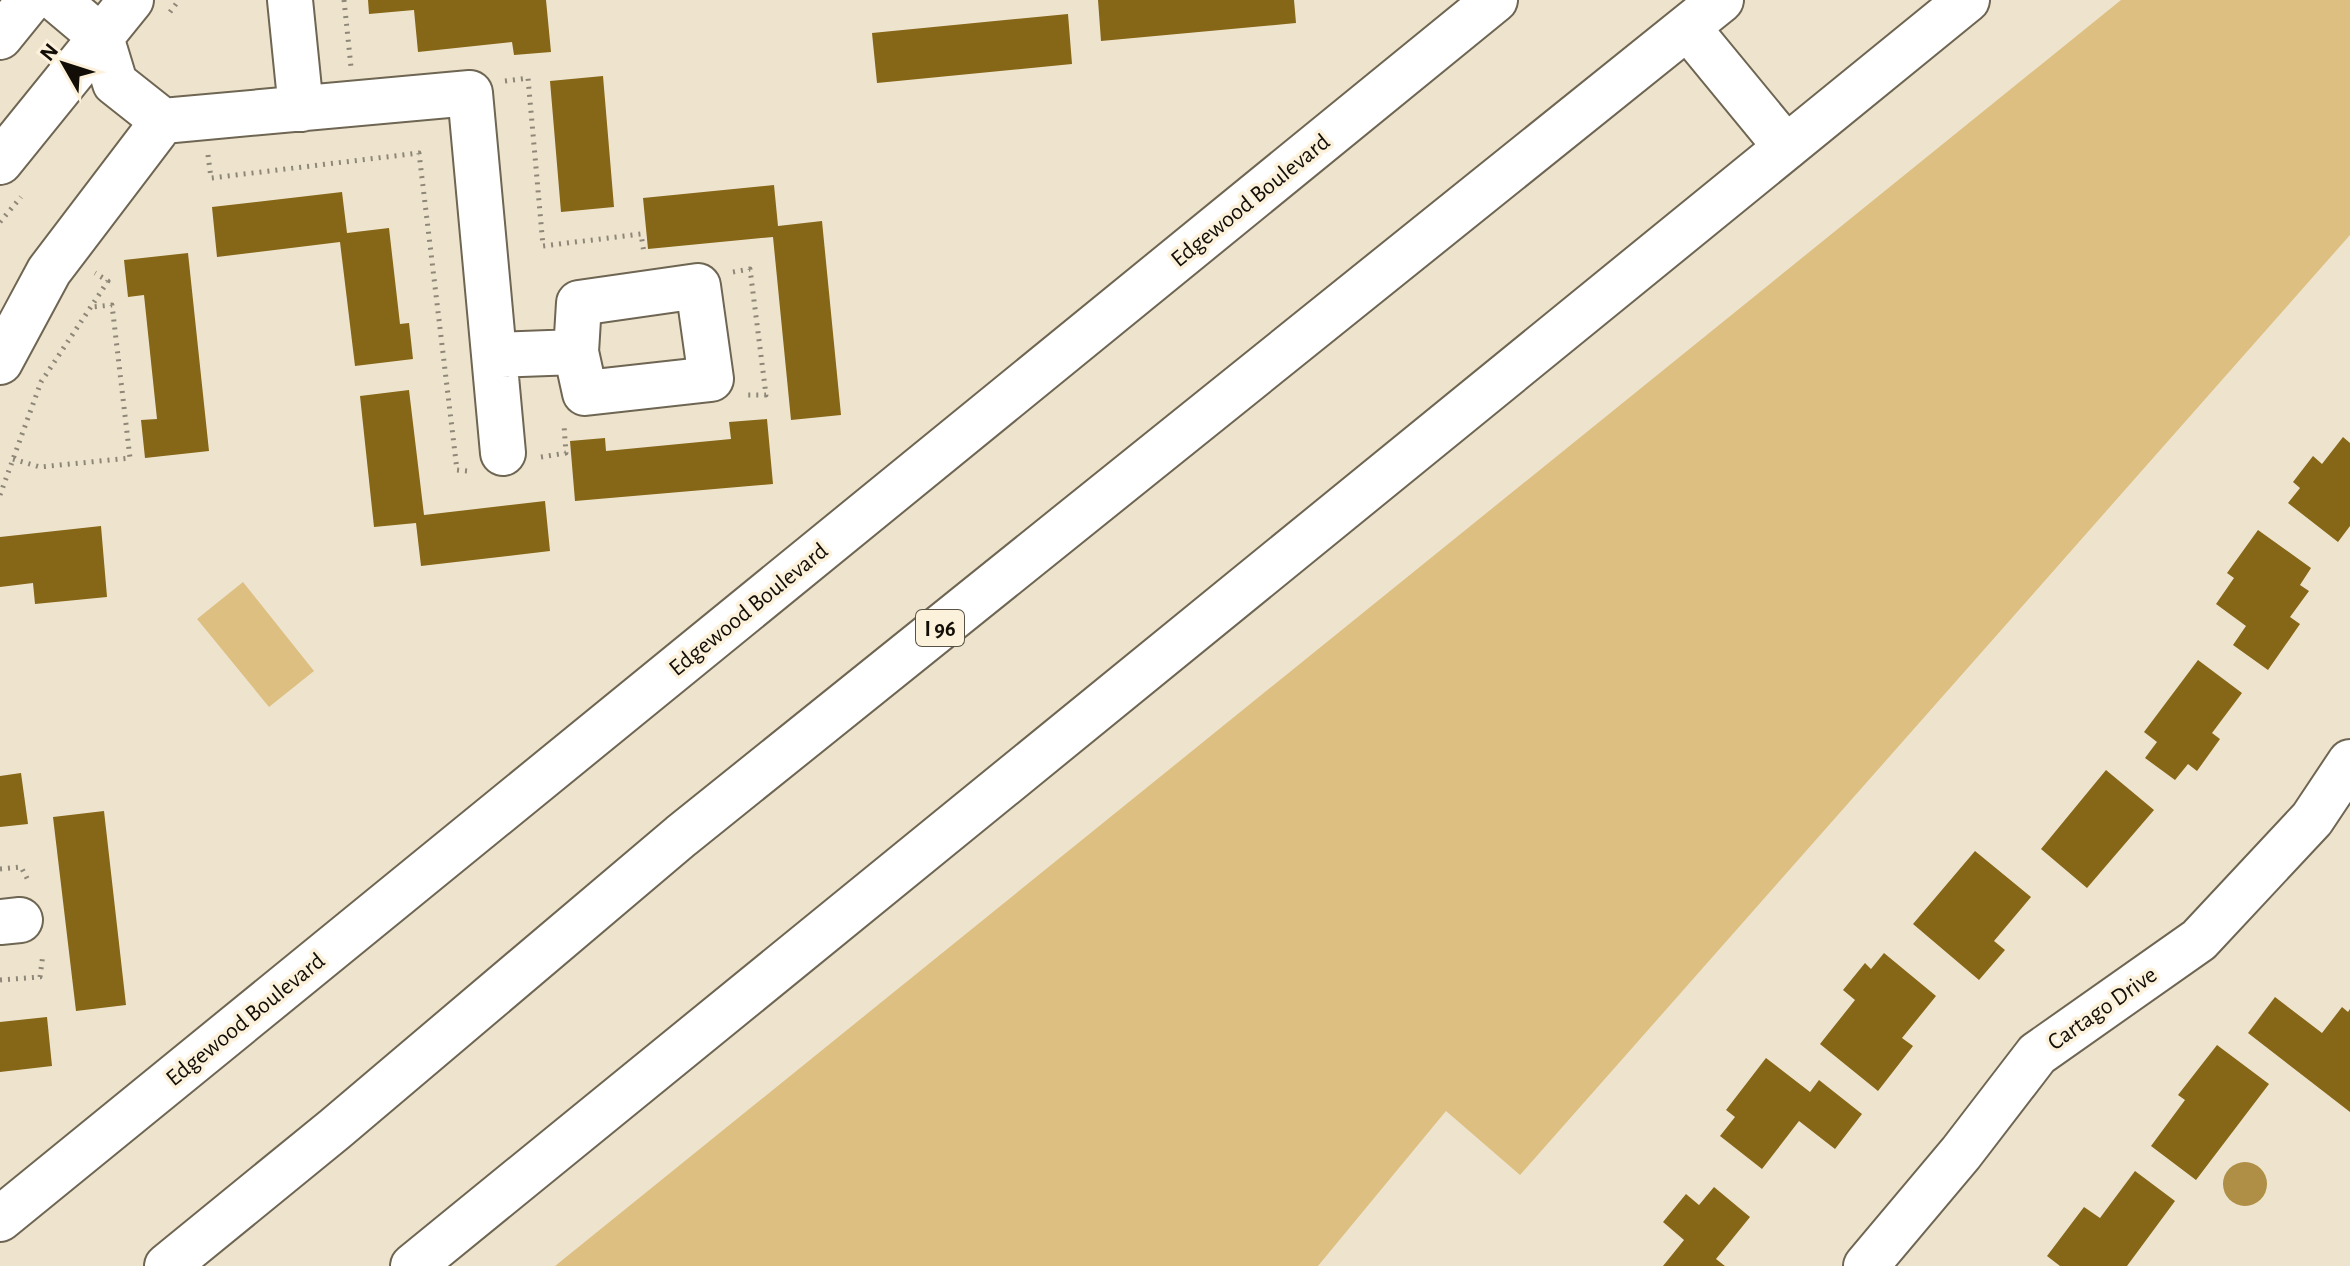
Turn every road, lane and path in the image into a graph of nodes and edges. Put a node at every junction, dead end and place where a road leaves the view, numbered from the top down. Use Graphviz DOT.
graph roads {
  1 [pos="30,0"];
  2 [pos="57,0"];
  3 [pos="131,0"];
  4 [pos="290,0"];
  5 [pos="344,0"];
  6 [pos="1495,0"];
  7 [pos="1721,0"];
  8 [pos="1967,0"];
  9 [pos="1688,28"];
  10 [pos="0,37"];
  11 [pos="101,37"];
  12 [pos="352,71"];
  13 [pos="501,81"];
  14 [pos="301,109"];
  15 [pos="163,121"];
  16 [pos="206,145"];
  17 [pos="1786,147"];
  18 [pos="0,162"];
  19 [pos="644,259"];
  20 [pos="85,267"];
  21 [pos="726,273"];
  22 [pos="91,307"];
  23 [pos="576,352"];
  24 [pos="494,355"];
  25 [pos="0,362"];
  26 [pos="740,396"];
  27 [pos="564,421"];
  28 [pos="13,459"];
  29 [pos="502,461"];
  30 [pos="0,495"];
  31 [pos="2350,762"];
  32 [pos="335,1129"];
  33 [pos="0,1219"];
  34 [pos="153,1266"];
  35 [pos="167,1266"];
  36 [pos="413,1266"];
  37 [pos="1866,1266"];
  1 -- 10 [label="main road"];
  2 -- 11 [label="main road"];
  3 -- 11 [label="main road"];
  4 -- 14 [label="main road"];
  5 -- 12 [label="path"];
  6 -- 33 [label="main road, Edgewood Boulevard"];
  7 -- 9 [label="main road, I 96"];
  8 -- 17 [label="main road"];
  9 -- 17 [label="main road"];
  9 -- 32 [label="main road, I 96"];
  11 -- 15 [label="main road"];
  11 -- 18 [label="main road"];
  13 -- 19 [label="path"];
  14 -- 15 [label="main road"];
  14 -- 24 [label="main road"];
  15 -- 25 [label="main road"];
  16 -- 29 [label="path"];
  17 -- 36 [label="main road"];
  20 -- 22 [label="path"];
  21 -- 26 [label="path"];
  22 -- 28 [label="path"];
  22 -- 28 [label="path"];
  23 -- 24 [label="main road"];
  24 -- 29 [label="main road"];
  27 -- 29 [label="path"];
  28 -- 30 [label="path"];
  31 -- 37 [label="main road, Cartago Drive"];
  32 -- 34 [label="main road"];
  32 -- 35 [label="main road, I 96"];
}
